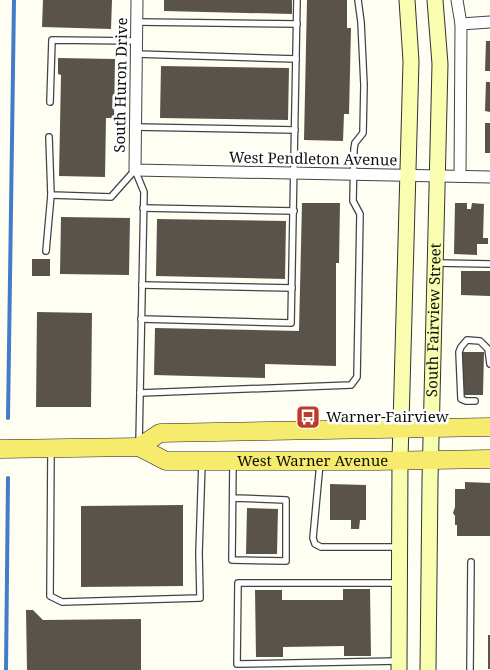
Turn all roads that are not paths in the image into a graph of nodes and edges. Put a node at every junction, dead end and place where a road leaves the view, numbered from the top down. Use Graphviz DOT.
graph roads {
  1 [pos="137,0"];
  2 [pos="297,0"];
  3 [pos="358,0"];
  4 [pos="407,0"];
  5 [pos="435,0"];
  6 [pos="456,0"];
  7 [pos="137,22"];
  8 [pos="490,22"];
  9 [pos="297,24"];
  10 [pos="461,24"];
  11 [pos="137,41"];
  12 [pos="136,54"];
  13 [pos="296,60"];
  14 [pos="50,102"];
  15 [pos="136,127"];
  16 [pos="295,130"];
  17 [pos="49,137"];
  18 [pos="135,170"];
  19 [pos="294,173"];
  20 [pos="354,174"];
  21 [pos="408,176"];
  22 [pos="436,176"];
  23 [pos="460,176"];
  24 [pos="490,176"];
  25 [pos="50,195"];
  26 [pos="144,208"];
  27 [pos="294,211"];
  28 [pos="46,251"];
  29 [pos="436,263"];
  30 [pos="490,264"];
  31 [pos="142,285"];
  32 [pos="292,288"];
  33 [pos="141,319"];
  34 [pos="490,364"];
  35 [pos="140,394"];
  36 [pos="475,401"];
  37 [pos="432,427"];
  38 [pos="490,427"];
  39 [pos="401,428"];
  40 [pos="139,447"];
  41 [pos="51,448"];
  42 [pos="0,449"];
  43 [pos="431,459"];
  44 [pos="490,459"];
  45 [pos="202,460"];
  46 [pos="400,460"];
  47 [pos="233,461"];
  48 [pos="320,461"];
  49 [pos="233,498"];
  50 [pos="400,546"];
  51 [pos="471,562"];
  52 [pos="399,583"];
  53 [pos="399,666"];
  54 [pos="428,670"];
  55 [pos="470,670"];
  1 -- 7 [label="street, South Huron Drive"];
  2 -- 9 [label="lane"];
  3 -- 20 [label="lane"];
  4 -- 21 [label="main road, South Fairview Street"];
  5 -- 22 [label="main road, South Fairview Street"];
  6 -- 10 [label="street"];
  7 -- 9 [label="lane"];
  7 -- 11 [label="street, South Huron Drive"];
  8 -- 10 [label="street"];
  9 -- 13 [label="lane"];
  10 -- 23 [label="street"];
  11 -- 12 [label="street, South Huron Drive"];
  11 -- 14 [label="lane"];
  12 -- 13 [label="lane"];
  12 -- 15 [label="street, South Huron Drive"];
  13 -- 16 [label="lane"];
  15 -- 16 [label="lane"];
  15 -- 18 [label="street, South Huron Drive"];
  16 -- 19 [label="lane"];
  17 -- 25 [label="lane"];
  18 -- 19 [label="street, West Pendleton Avenue"];
  18 -- 25 [label="lane"];
  18 -- 26 [label="lane"];
  19 -- 20 [label="street, West Pendleton Avenue"];
  19 -- 27 [label="lane"];
  20 -- 21 [label="street, West Pendleton Avenue"];
  20 -- 35 [label="lane"];
  21 -- 22 [label="street, West Pendleton Avenue"];
  21 -- 39 [label="main road, South Fairview Street"];
  22 -- 23 [label="street, West Pendleton Avenue"];
  22 -- 29 [label="main road, South Fairview Street"];
  23 -- 24 [label="street, West Pendleton Avenue"];
  25 -- 28 [label="lane"];
  26 -- 27 [label="lane"];
  26 -- 31 [label="lane"];
  27 -- 32 [label="lane"];
  29 -- 30 [label="lane"];
  29 -- 37 [label="main road, South Fairview Street"];
  31 -- 32 [label="lane"];
  31 -- 33 [label="lane"];
  32 -- 33 [label="lane"];
  33 -- 35 [label="lane"];
  34 -- 36 [label="lane"];
  35 -- 40 [label="lane"];
  37 -- 38 [label="main road, West Warner Avenue"];
  37 -- 39 [label="main road, West Warner Avenue"];
  37 -- 43 [label="main road, South Fairview Street"];
  39 -- 40 [label="main road, West Warner Avenue"];
  39 -- 46 [label="main road, South Fairview Street"];
  40 -- 41 [label="main road, West Warner Avenue"];
  40 -- 45 [label="main road, West Warner Avenue"];
  41 -- 42 [label="main road, West Warner Avenue"];
  41 -- 45 [label="lane"];
  43 -- 44 [label="main road, West Warner Avenue"];
  43 -- 46 [label="main road, West Warner Avenue"];
  43 -- 54 [label="main road, South Fairview Street"];
  45 -- 47 [label="main road, West Warner Avenue"];
  46 -- 48 [label="main road, West Warner Avenue"];
  46 -- 50 [label="main road, South Fairview Street"];
  47 -- 48 [label="main road, West Warner Avenue"];
  47 -- 49 [label="lane"];
  48 -- 50 [label="lane"];
  49 -- 49 [label="lane"];
  50 -- 52 [label="main road, South Fairview Street"];
  51 -- 55 [label="lane"];
  52 -- 53 [label="main road, South Fairview Street"];
  52 -- 53 [label="lane"];
}
